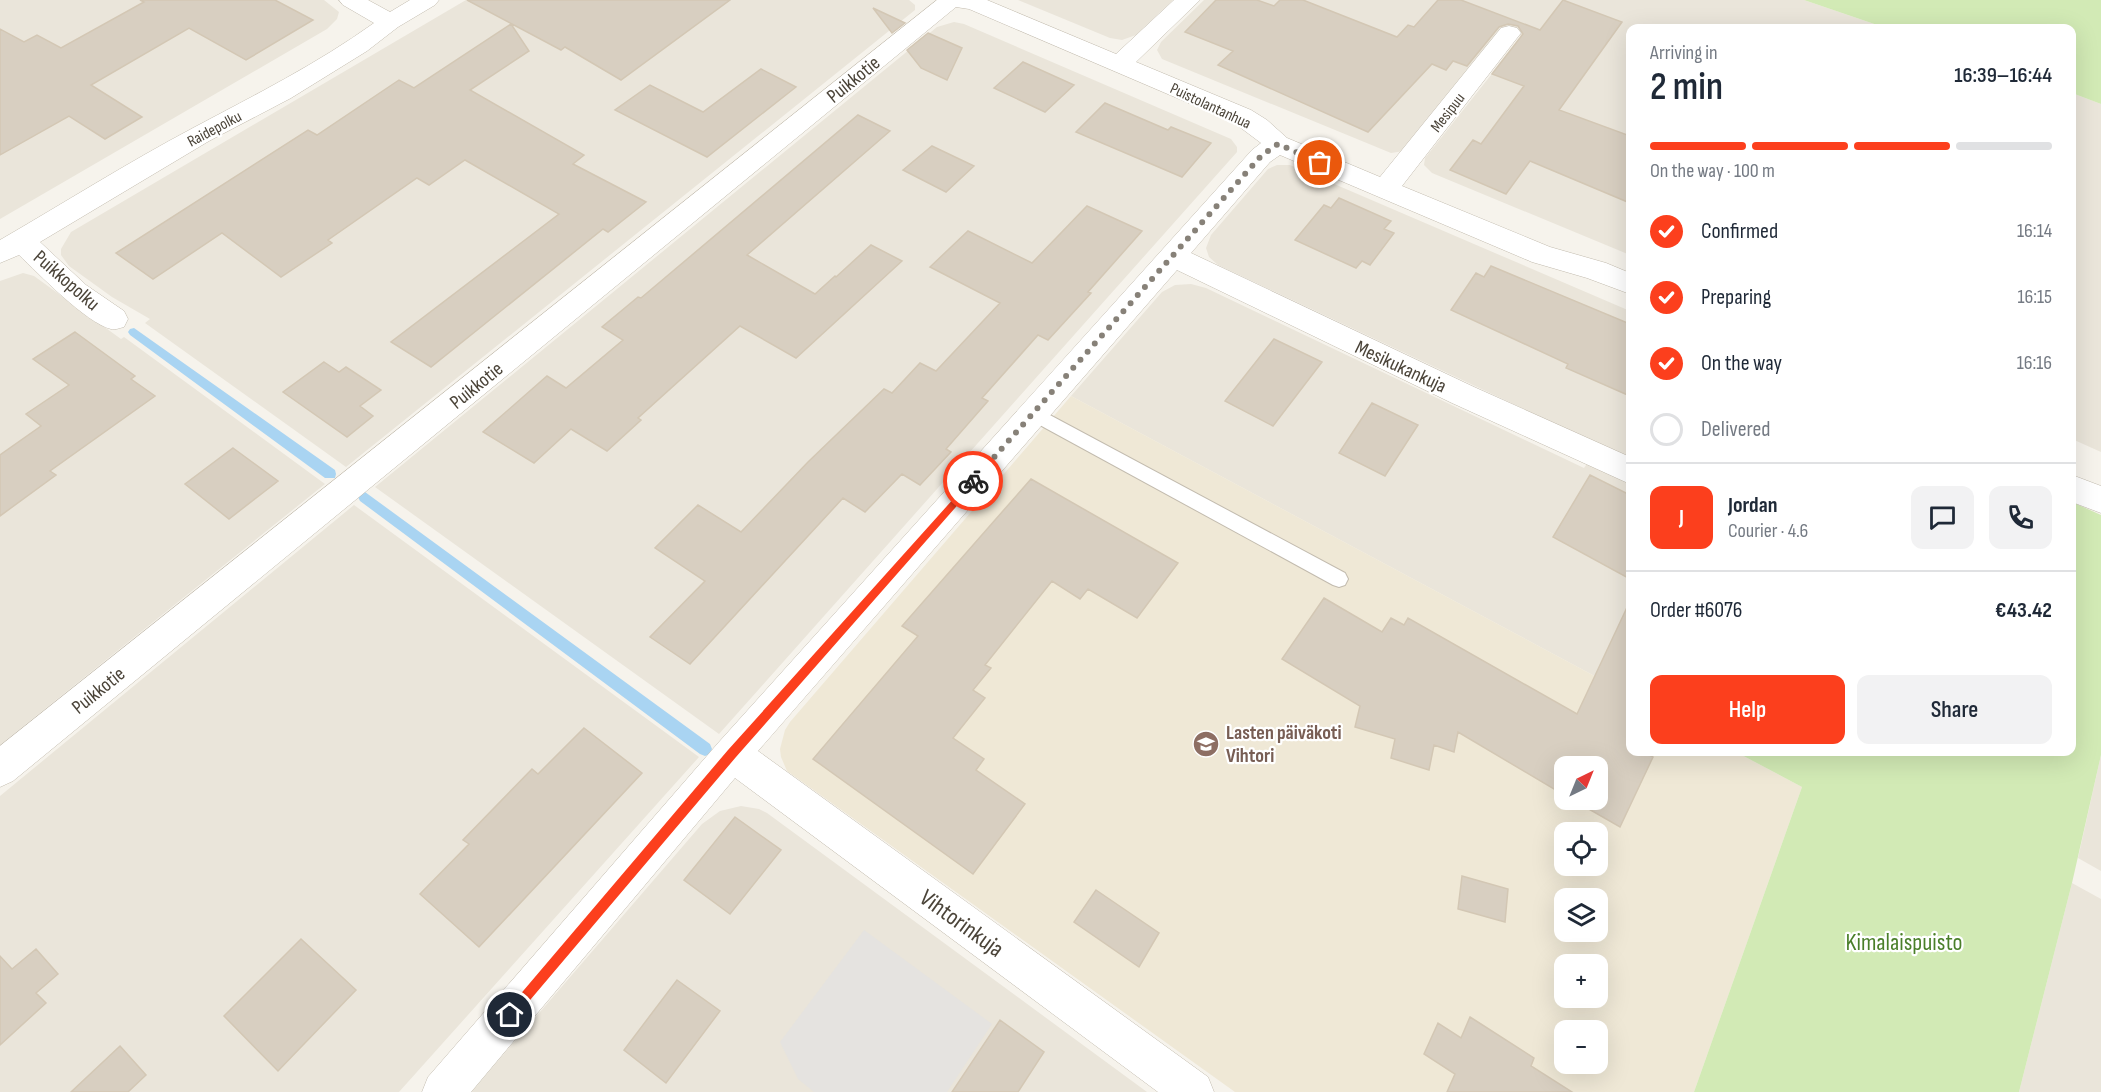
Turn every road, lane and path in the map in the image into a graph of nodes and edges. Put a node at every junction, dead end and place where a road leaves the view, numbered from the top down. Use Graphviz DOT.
graph roads {
  1 [pos="351,0"];
  2 [pos="427,0"];
  3 [pos="953,0"];
  4 [pos="1188,0"];
  5 [pos="390,22"];
  6 [pos="1509,33"];
  7 [pos="1120,64"];
  8 [pos="1278,144"];
  9 [pos="1384,190"];
  10 [pos="11,247"];
  11 [pos="1173,256"];
  12 [pos="1626,282"];
  13 [pos="114,319"];
  14 [pos="1034,413"];
  15 [pos="1626,469"];
  16 [pos="2076,490"];
  17 [pos="2101,500"];
  18 [pos="1339,579"];
  19 [pos="732,754"];
  20 [pos="0,769"];
  21 [pos="443,1092"];
  22 [pos="1193,1092"];
  1 -- 5 [label="street"];
  2 -- 5 [label="street, Raidepolku"];
  3 -- 7 [label="street, Puistolantanhua"];
  3 -- 20 [label="street, Puikkotie"];
  4 -- 7 [label="street"];
  5 -- 10 [label="street, Raidepolku"];
  6 -- 9 [label="street, Mesipuu"];
  7 -- 8 [label="street, Puistolantanhua"];
  8 -- 9 [label="street, Puistolantanhua"];
  8 -- 11 [label="street"];
  9 -- 12 [label="street, Puistolantanhua"];
  10 -- 13 [label="street, Puikkopolku"];
  11 -- 14 [label="street"];
  11 -- 15 [label="street, Mesikukankuja"];
  14 -- 18 [label="lane"];
  14 -- 19 [label="street"];
  16 -- 17 [label="street"];
  19 -- 21 [label="street"];
  19 -- 22 [label="street, Vihtorinkuja"];
}
